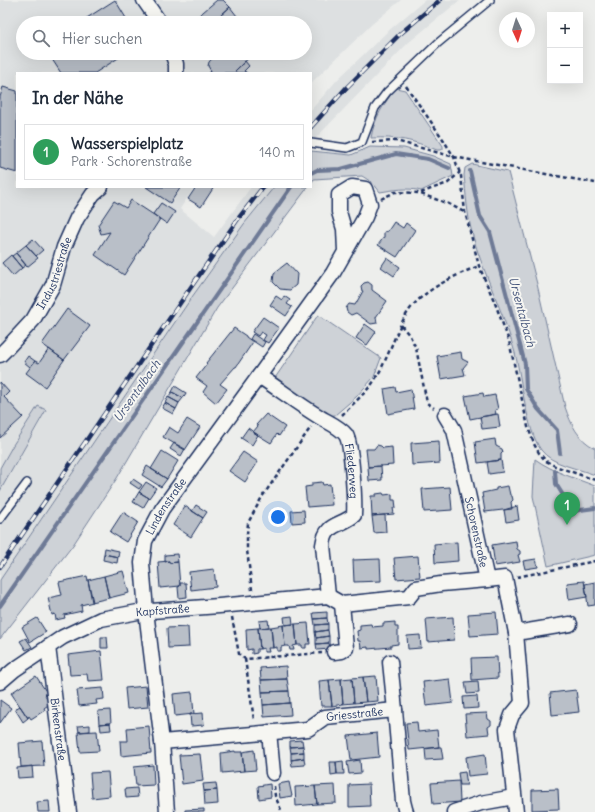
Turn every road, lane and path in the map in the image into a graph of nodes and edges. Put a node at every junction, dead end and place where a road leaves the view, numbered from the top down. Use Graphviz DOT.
graph roads {
  1 [pos="144,0"];
  2 [pos="490,0"];
  3 [pos="155,16"];
  4 [pos="175,60"];
  5 [pos="176,72"];
  6 [pos="400,78"];
  7 [pos="362,142"];
  8 [pos="312,143"];
  9 [pos="454,157"];
  10 [pos="460,172"];
  11 [pos="595,183"];
  12 [pos="100,188"];
  13 [pos="421,194"];
  14 [pos="370,204"];
  15 [pos="464,212"];
  16 [pos="345,251"];
  17 [pos="479,266"];
  18 [pos="401,325"];
  19 [pos="0,355"];
  20 [pos="259,376"];
  21 [pos="445,414"];
  22 [pos="319,417"];
  23 [pos="332,424"];
  24 [pos="595,480"];
  25 [pos="27,484"];
  26 [pos="0,519"];
  27 [pos="595,561"];
  28 [pos="505,578"];
  29 [pos="487,580"];
  30 [pos="328,596"];
  31 [pos="254,602"];
  32 [pos="230,604"];
  33 [pos="342,604"];
  34 [pos="146,611"];
  35 [pos="570,624"];
  36 [pos="516,633"];
  37 [pos="48,647"];
  38 [pos="334,652"];
  39 [pos="245,659"];
  40 [pos="390,662"];
  41 [pos="0,682"];
  42 [pos="396,710"];
  43 [pos="263,732"];
  44 [pos="162,742"];
  45 [pos="273,772"];
  46 [pos="514,797"];
  47 [pos="68,812"];
  48 [pos="167,812"];
  49 [pos="282,812"];
  50 [pos="406,812"];
  51 [pos="454,812"];
  52 [pos="516,812"];
  1 -- 3 [label="street"];
  2 -- 6 [label="lane"];
  4 -- 5 [label="street"];
  6 -- 7 [label="lane"];
  6 -- 9 [label="path"];
  7 -- 8 [label="lane"];
  7 -- 9 [label="path"];
  9 -- 10 [label="path"];
  9 -- 11 [label="path"];
  10 -- 13 [label="path"];
  10 -- 15 [label="path"];
  12 -- 19 [label="street, Industriestraße"];
  13 -- 14 [label="path"];
  13 -- 15 [label="path"];
  14 -- 16 [label="street, Lindenstraße"];
  14 -- 16 [label="street"];
  15 -- 17 [label="path"];
  16 -- 20 [label="street, Lindenstraße"];
  17 -- 18 [label="path"];
  17 -- 24 [label="path"];
  18 -- 21 [label="path"];
  18 -- 23 [label="path"];
  20 -- 22 [label="street, Fliederweg"];
  20 -- 34 [label="street, Lindenstraße"];
  21 -- 29 [label="street, Schorenstraße"];
  22 -- 23 [label="street, Fliederweg"];
  22 -- 31 [label="path"];
  23 -- 30 [label="street, Fliederweg"];
  25 -- 26 [label="lane"];
  27 -- 28 [label="path"];
  28 -- 29 [label="street, Schorenstraße"];
  28 -- 36 [label="street"];
  29 -- 33 [label="street"];
  30 -- 31 [label="street, Kapfstraße"];
  30 -- 33 [label="street"];
  31 -- 32 [label="street, Kapfstraße"];
  32 -- 34 [label="street, Kapfstraße"];
  32 -- 39 [label="path"];
  33 -- 38 [label="street"];
  34 -- 37 [label="street, Kapfstraße"];
  34 -- 44 [label="street, Lindenstraße"];
  35 -- 36 [label="street"];
  36 -- 46 [label="street"];
  37 -- 41 [label="street, Kapfstraße"];
  37 -- 47 [label="street, Birkenstraße"];
  38 -- 39 [label="path"];
  39 -- 43 [label="path"];
  40 -- 42 [label="street, Griesstraße"];
  42 -- 43 [label="street, Griesstraße"];
  42 -- 50 [label="street, Griesstraße"];
  43 -- 44 [label="street, Griesstraße"];
  43 -- 45 [label="street"];
  44 -- 48 [label="street, Lindenstraße"];
  45 -- 49 [label="path"];
  46 -- 51 [label="street"];
  46 -- 52 [label="street"];
}
